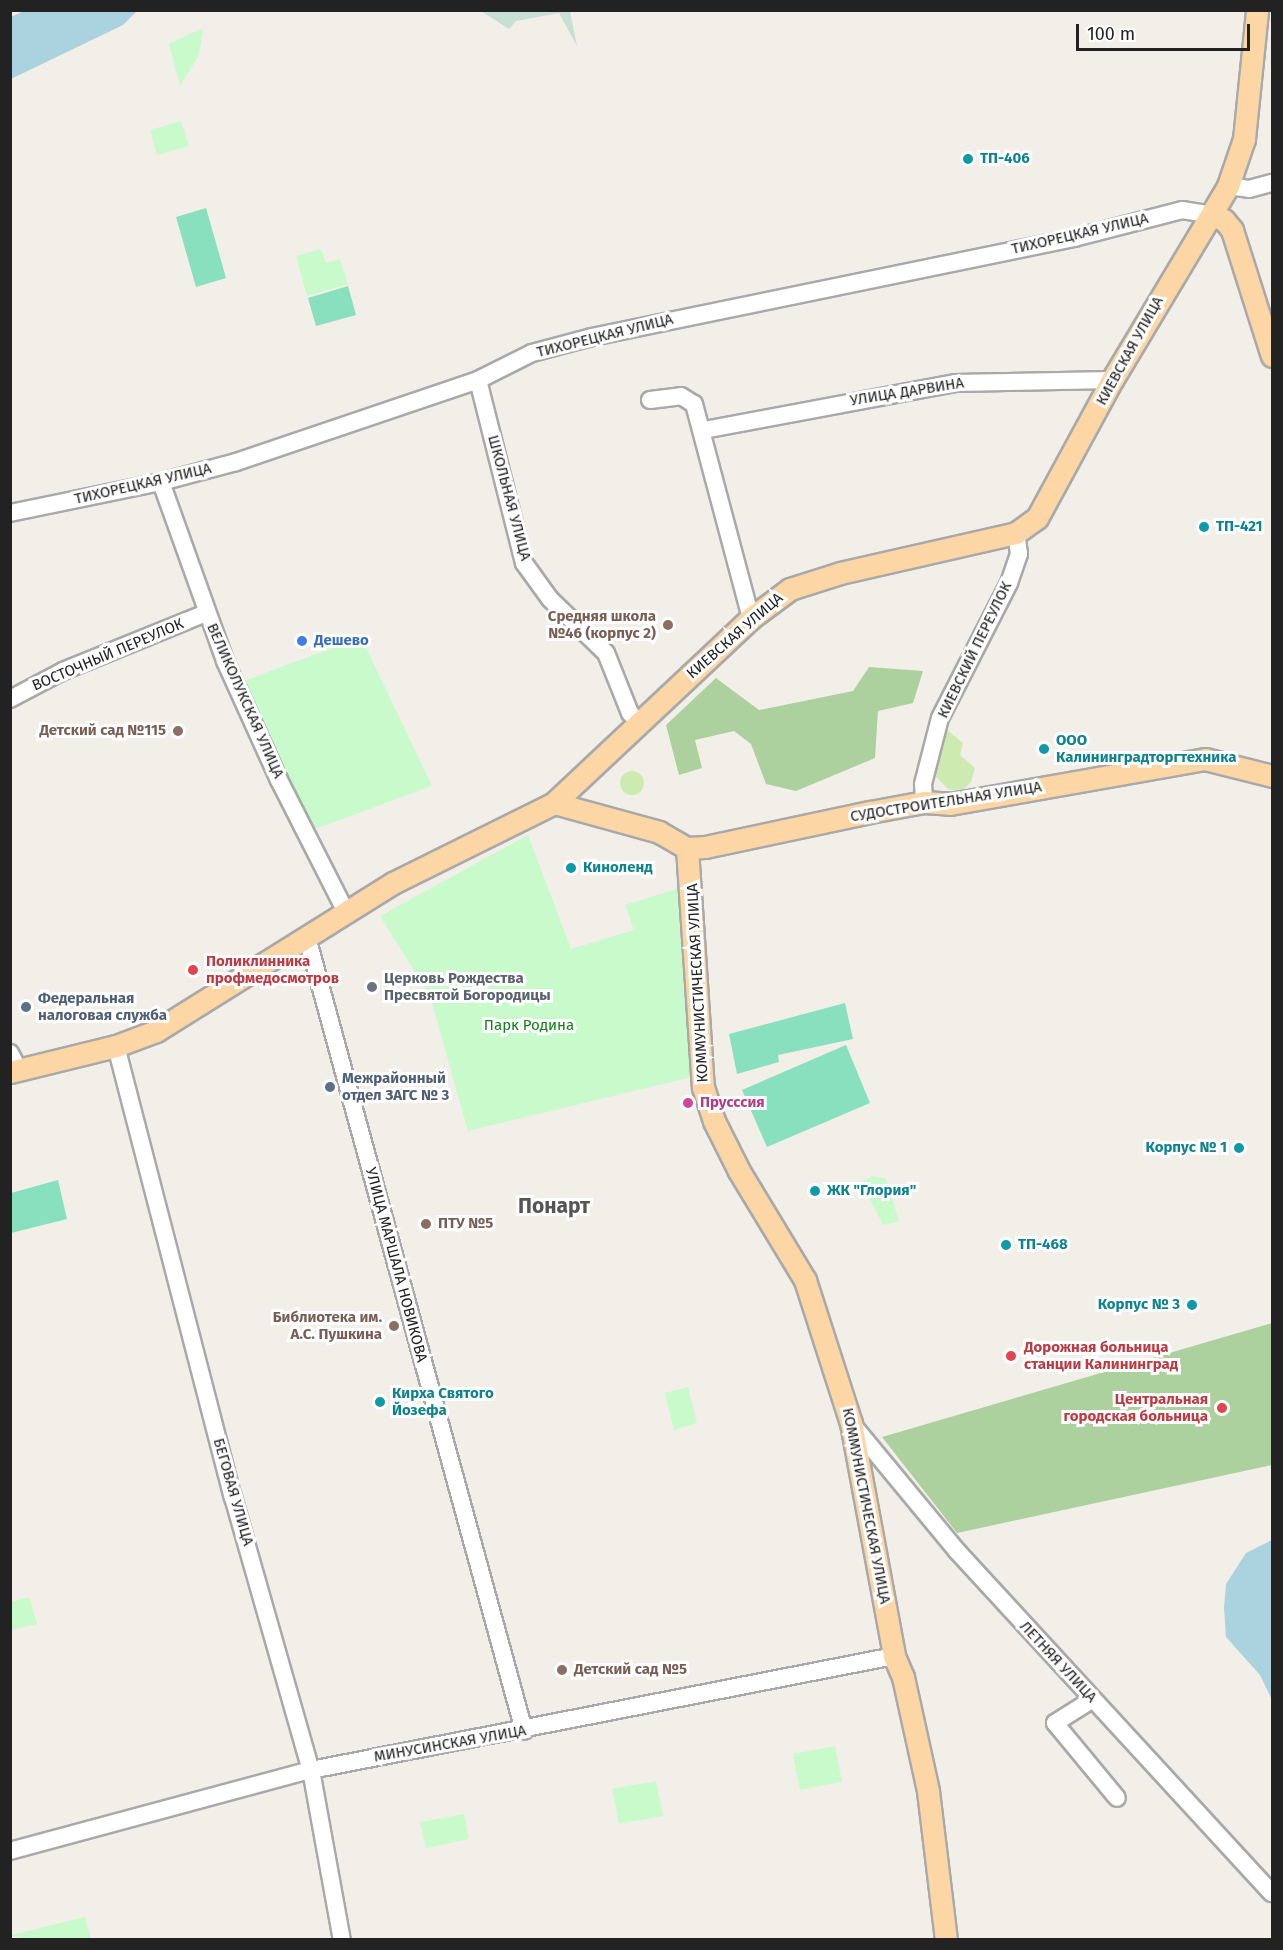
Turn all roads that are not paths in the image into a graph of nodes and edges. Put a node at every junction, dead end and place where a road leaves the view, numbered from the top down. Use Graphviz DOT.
graph roads {
  1 [pos="1257,10"];
  2 [pos="1272,183"];
  3 [pos="1228,186"];
  4 [pos="1212,215"];
  5 [pos="1272,356"];
  6 [pos="478,380"];
  7 [pos="1112,380"];
  8 [pos="650,400"];
  9 [pos="704,430"];
  10 [pos="161,482"];
  11 [pos="10,513"];
  12 [pos="1016,533"];
  13 [pos="206,613"];
  14 [pos="751,618"];
  15 [pos="10,699"];
  16 [pos="639,723"];
  17 [pos="1272,776"];
  18 [pos="554,802"];
  19 [pos="924,802"];
  20 [pos="687,848"];
  21 [pos="346,912"];
  22 [pos="307,937"];
  23 [pos="116,1046"];
  24 [pos="13,1065"];
  25 [pos="851,1424"];
  26 [pos="894,1656"];
  27 [pos="1093,1699"];
  28 [pos="524,1731"];
  29 [pos="311,1770"];
  30 [pos="1116,1798"];
  31 [pos="10,1851"];
  32 [pos="1272,1893"];
  33 [pos="342,1940"];
  34 [pos="946,1940"];
  1 -- 3 [label="main road, КИЕВСКАЯ УЛИЦА"];
  2 -- 3 [label="street"];
  3 -- 4 [label="main road, КИЕВСКАЯ УЛИЦА"];
  4 -- 5 [label="main road"];
  4 -- 6 [label="street, ТИХОРЕЦКАЯ УЛИЦА"];
  4 -- 7 [label="main road, КИЕВСКАЯ УЛИЦА"];
  6 -- 10 [label="street, ТИХОРЕЦКАЯ УЛИЦА"];
  6 -- 16 [label="street, ШКОЛЬНАЯ УЛИЦА"];
  7 -- 9 [label="street, УЛИЦА ДАРВИНА"];
  7 -- 12 [label="main road, КИЕВСКАЯ УЛИЦА"];
  8 -- 9 [label="street"];
  9 -- 14 [label="street"];
  10 -- 11 [label="street, ТИХОРЕЦКАЯ УЛИЦА"];
  10 -- 13 [label="street, ВЕЛИКОЛУКСКАЯ УЛИЦА"];
  12 -- 14 [label="main road, КИЕВСКАЯ УЛИЦА"];
  12 -- 19 [label="street, КИЕВСКИЙ ПЕРЕУЛОК"];
  13 -- 15 [label="street, ВОСТОЧНЫЙ ПЕРЕУЛОК"];
  13 -- 21 [label="street, ВЕЛИКОЛУКСКАЯ УЛИЦА"];
  14 -- 16 [label="main road, КИЕВСКАЯ УЛИЦА"];
  16 -- 18 [label="main road, КИЕВСКАЯ УЛИЦА"];
  17 -- 19 [label="main road, СУДОСТРОИТЕЛЬНАЯ УЛИЦА"];
  18 -- 20 [label="main road"];
  18 -- 21 [label="main road, КИЕВСКАЯ УЛИЦА"];
  19 -- 20 [label="main road, СУДОСТРОИТЕЛЬНАЯ УЛИЦА"];
  20 -- 25 [label="main road, КОММУНИСТИЧЕСКАЯ УЛИЦА"];
  21 -- 22 [label="main road, КИЕВСКАЯ УЛИЦА"];
  22 -- 23 [label="main road, КИЕВСКАЯ УЛИЦА"];
  22 -- 28 [label="street, УЛИЦА МАРШАЛА НОВИКОВА"];
  23 -- 24 [label="main road, КИЕВСКАЯ УЛИЦА"];
  23 -- 29 [label="street, БЕГОВАЯ УЛИЦА"];
  25 -- 26 [label="main road, КОММУНИСТИЧЕСКАЯ УЛИЦА"];
  25 -- 27 [label="street, ЛЕТНЯЯ УЛИЦА"];
  26 -- 28 [label="street, МИНУСИНСКАЯ УЛИЦА"];
  26 -- 34 [label="main road, КОММУНИСТИЧЕСКАЯ УЛИЦА"];
  27 -- 30 [label="street"];
  27 -- 32 [label="street, ЛЕТНЯЯ УЛИЦА"];
  28 -- 29 [label="street, МИНУСИНСКАЯ УЛИЦА"];
  29 -- 31 [label="street, МИНУСИНСКАЯ УЛИЦА"];
  29 -- 33 [label="street, БЕГОВАЯ УЛИЦА"];
}
